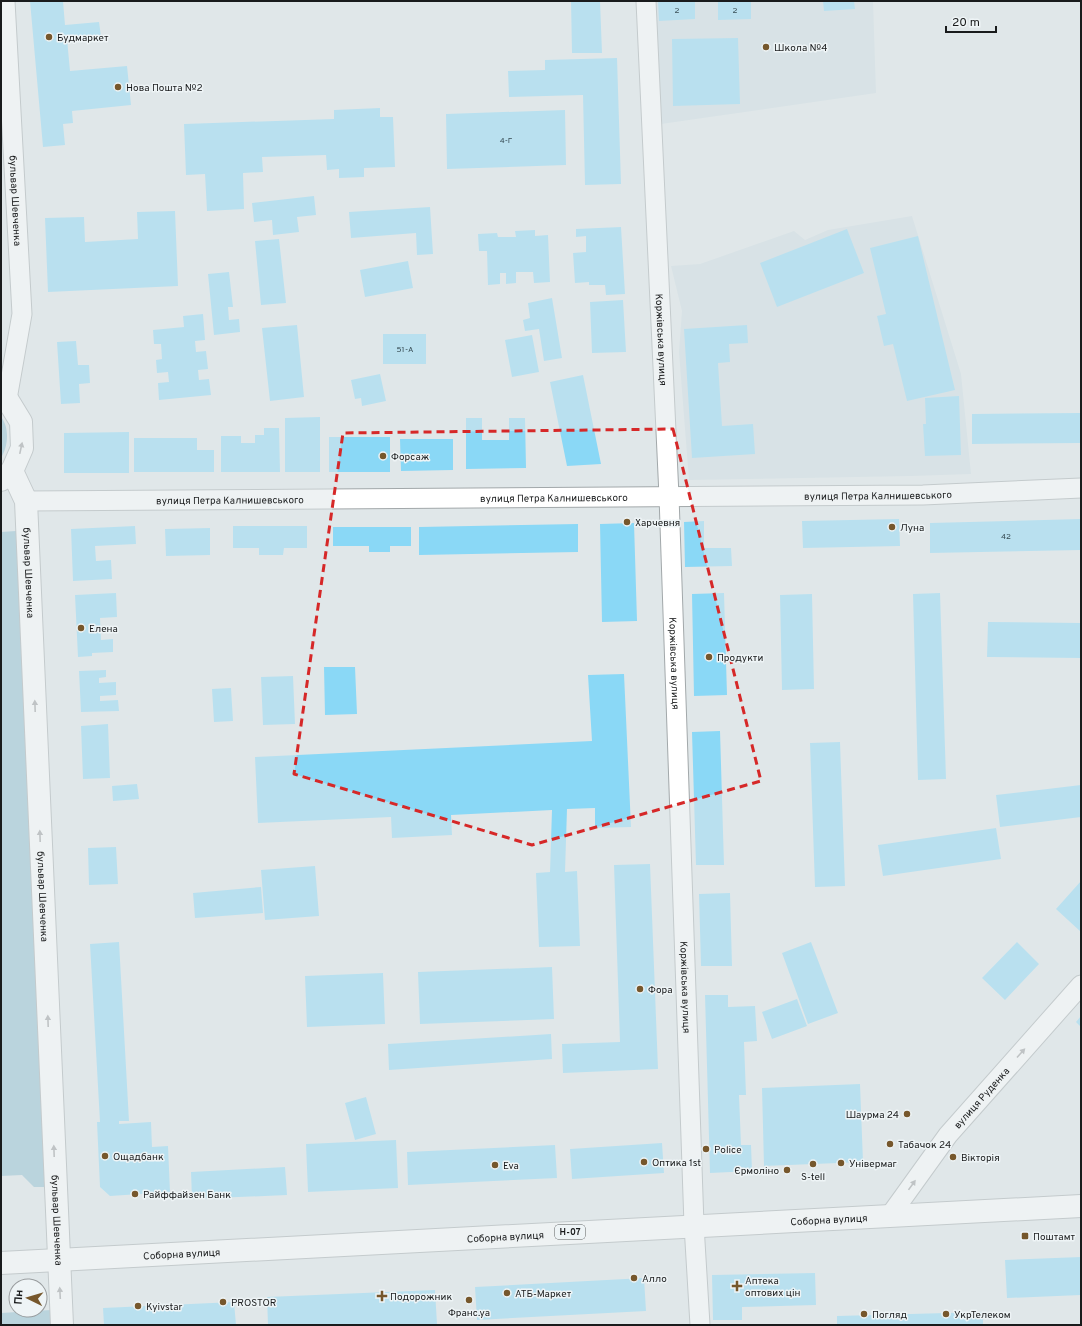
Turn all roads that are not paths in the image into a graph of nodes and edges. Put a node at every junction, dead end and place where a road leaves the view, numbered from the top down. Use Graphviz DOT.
graph roads {
  1 [pos="5,1"];
  2 [pos="646,1"];
  3 [pos="4,397"];
  4 [pos="6,476"];
  5 [pos="1081,488"];
  6 [pos="669,496"];
  7 [pos="26,501"];
  8 [pos="1081,985"];
  9 [pos="1081,1206"];
  10 [pos="889,1217"];
  11 [pos="694,1226"];
  12 [pos="58,1260"];
  13 [pos="1,1263"];
  14 [pos="62,1325"];
  15 [pos="700,1325"];
  1 -- 3 [label="street, бульвар Шевченка"];
  2 -- 6 [label="street, Коржівська вулиця"];
  4 -- 3 [label="main road, бульвар Шевченка, one-way"];
  4 -- 7 [label="main road, бульвар Шевченка"];
  5 -- 6 [label="street, вулиця Петра Калнишевського"];
  6 -- 7 [label="street, вулиця Петра Калнишевського"];
  6 -- 11 [label="street, Коржівська вулиця"];
  12 -- 7 [label="main road, бульвар Шевченка, one-way"];
  10 -- 8 [label="street, вулиця Руденка, one-way"];
  9 -- 10 [label="main road, Соборна вулиця / Н-07"];
  10 -- 11 [label="main road, Соборна вулиця / Н-07"];
  11 -- 12 [label="main road, Соборна вулиця / Н-07"];
  11 -- 15 [label="street, Коржівська вулиця"];
  12 -- 13 [label="main road, Соборна вулиця / Н-07"];
  14 -- 12 [label="main road, бульвар Шевченка, one-way"];
}
